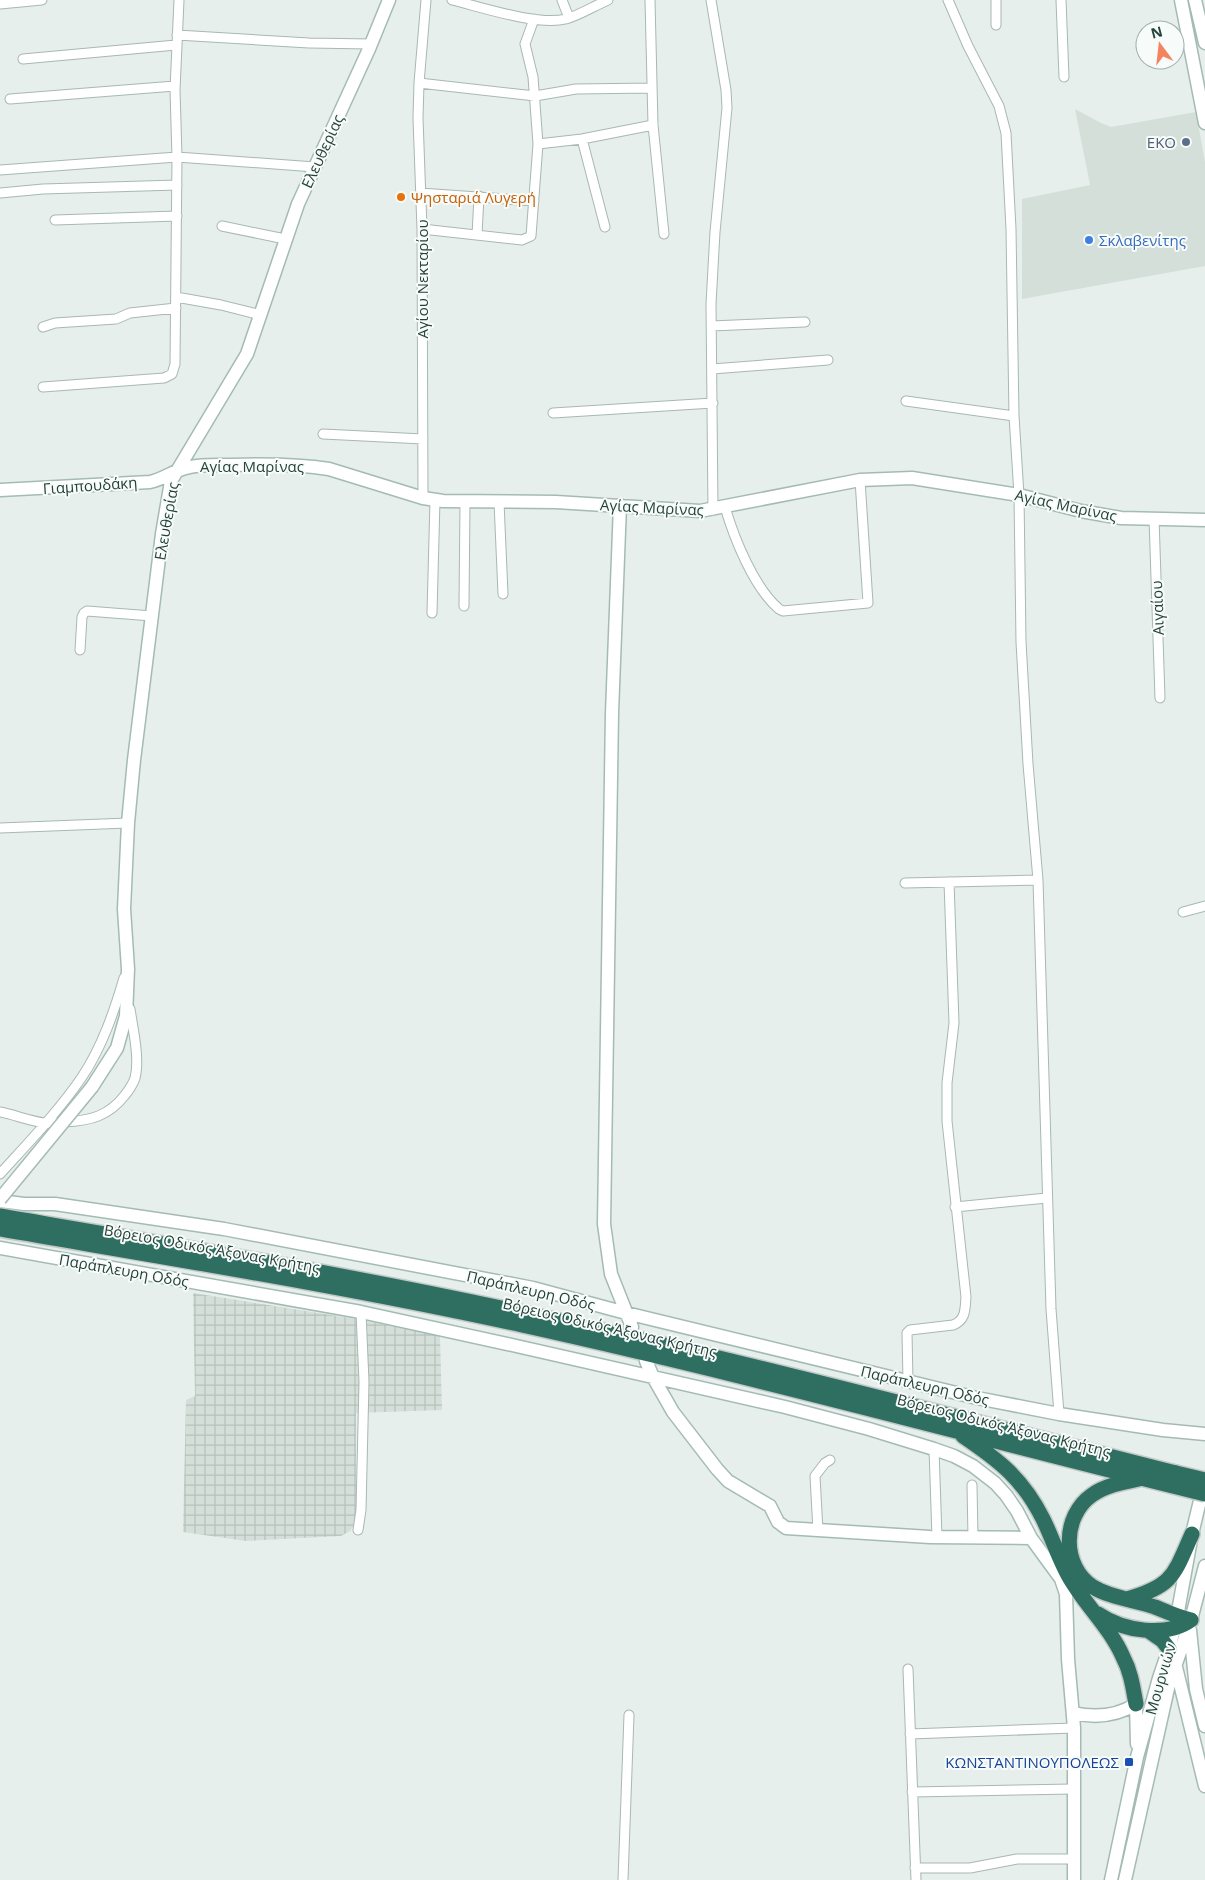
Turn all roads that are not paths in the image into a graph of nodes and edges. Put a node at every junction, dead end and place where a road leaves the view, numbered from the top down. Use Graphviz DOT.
graph roads {
  1 [pos="42,0"];
  2 [pos="179,0"];
  3 [pos="389,0"];
  4 [pos="426,0"];
  5 [pos="452,0"];
  6 [pos="562,0"];
  7 [pos="608,0"];
  8 [pos="650,0"];
  9 [pos="711,0"];
  10 [pos="948,0"];
  11 [pos="996,0"];
  12 [pos="1060,0"];
  13 [pos="1181,0"];
  14 [pos="596,2"];
  15 [pos="1199,2"];
  16 [pos="0,4"];
  17 [pos="569,18"];
  18 [pos="534,19"];
  19 [pos="996,25"];
  20 [pos="177,35"];
  21 [pos="1205,43"];
  22 [pos="371,44"];
  23 [pos="176,45"];
  24 [pos="23,59"];
  25 [pos="1064,76"];
  26 [pos="419,83"];
  27 [pos="175,86"];
  28 [pos="652,88"];
  29 [pos="535,96"];
  30 [pos="10,99"];
  31 [pos="1205,123"];
  32 [pos="653,125"];
  33 [pos="582,139"];
  34 [pos="538,144"];
  35 [pos="177,157"];
  36 [pos="314,168"];
  37 [pos="0,170"];
  38 [pos="177,185"];
  39 [pos="0,193"];
  40 [pos="420,193"];
  41 [pos="479,196"];
  42 [pos="534,201"];
  43 [pos="177,216"];
  44 [pos="55,220"];
  45 [pos="222,226"];
  46 [pos="605,227"];
  47 [pos="422,229"];
  48 [pos="664,234"];
  49 [pos="477,235"];
  50 [pos="285,239"];
  51 [pos="176,297"];
  52 [pos="176,308"];
  53 [pos="261,315"];
  54 [pos="805,322"];
  55 [pos="710,326"];
  56 [pos="43,327"];
  57 [pos="828,360"];
  58 [pos="712,369"];
  59 [pos="44,387"];
  60 [pos="906,401"];
  61 [pos="713,403"];
  62 [pos="553,413"];
  63 [pos="1014,416"];
  64 [pos="323,434"];
  65 [pos="423,439"];
  66 [pos="178,470"];
  67 [pos="860,480"];
  68 [pos="0,490"];
  69 [pos="1019,495"];
  70 [pos="429,499"];
  71 [pos="465,501"];
  72 [pos="499,502"];
  73 [pos="620,505"];
  74 [pos="719,509"];
  75 [pos="1205,513"];
  76 [pos="1154,518"];
  77 [pos="1184,518"];
  78 [pos="1205,520"];
  79 [pos="503,594"];
  80 [pos="464,606"];
  81 [pos="432,612"];
  82 [pos="152,616"];
  83 [pos="80,650"];
  84 [pos="1160,698"];
  85 [pos="128,822"];
  86 [pos="0,828"];
  87 [pos="1038,880"];
  88 [pos="949,882"];
  89 [pos="905,883"];
  90 [pos="1205,906"];
  91 [pos="1183,912"];
  92 [pos="128,967"];
  93 [pos="128,999"];
  94 [pos="0,1112"];
  95 [pos="46,1123"];
  96 [pos="0,1174"];
  97 [pos="1047,1198"];
  98 [pos="0,1200"];
  99 [pos="955,1207"];
  100 [pos="0,1216"];
  101 [pos="0,1229"];
  102 [pos="0,1248"];
  103 [pos="361,1312"];
  104 [pos="626,1312"];
  105 [pos="632,1327"];
  106 [pos="646,1361"];
  107 [pos="653,1377"];
  108 [pos="908,1381"];
  109 [pos="1058,1414"];
  110 [pos="954,1429"];
  111 [pos="1205,1434"];
  112 [pos="934,1449"];
  113 [pos="830,1460"];
  114 [pos="1143,1478"];
  115 [pos="1174,1479"];
  116 [pos="1205,1479"];
  117 [pos="972,1485"];
  118 [pos="1205,1494"];
  119 [pos="358,1530"];
  120 [pos="818,1531"];
  121 [pos="1192,1534"];
  122 [pos="937,1537"];
  123 [pos="973,1537"];
  124 [pos="1031,1538"];
  125 [pos="1205,1566"];
  126 [pos="1127,1599"];
  127 [pos="1093,1611"];
  128 [pos="1181,1622"];
  129 [pos="1149,1631"];
  130 [pos="1172,1656"];
  131 [pos="908,1670"];
  132 [pos="1136,1704"];
  133 [pos="1073,1713"];
  134 [pos="629,1715"];
  135 [pos="1205,1726"];
  136 [pos="1074,1728"];
  137 [pos="910,1734"];
  138 [pos="1137,1757"];
  139 [pos="1205,1786"];
  140 [pos="1073,1789"];
  141 [pos="912,1792"];
  142 [pos="1074,1859"];
  143 [pos="915,1868"];
  144 [pos="623,1880"];
  145 [pos="916,1880"];
  146 [pos="1074,1880"];
  147 [pos="1111,1880"];
  148 [pos="1125,1880"];
  1 -- 16 [label="street"];
  2 -- 20 [label="street"];
  3 -- 22 [label="street, Ελευθερίας"];
  4 -- 26 [label="street, Αγίου Νεκταρίου"];
  5 -- 18 [label="street"];
  6 -- 17 [label="street"];
  7 -- 14 [label="street"];
  8 -- 28 [label="street"];
  9 -- 55 [label="street"];
  10 -- 63 [label="street"];
  11 -- 19 [label="street"];
  12 -- 25 [label="street"];
  13 -- 31 [label="street"];
  14 -- 17 [label="street"];
  15 -- 21 [label="street"];
  17 -- 18 [label="street"];
  18 -- 29 [label="street"];
  20 -- 22 [label="street"];
  20 -- 23 [label="street"];
  22 -- 36 [label="street, Ελευθερίας"];
  23 -- 24 [label="street"];
  23 -- 27 [label="street"];
  26 -- 29 [label="street"];
  26 -- 40 [label="street, Αγίου Νεκταρίου"];
  27 -- 30 [label="street"];
  27 -- 35 [label="street"];
  28 -- 29 [label="street"];
  28 -- 32 [label="street"];
  29 -- 34 [label="street"];
  32 -- 33 [label="street"];
  32 -- 48 [label="street"];
  33 -- 34 [label="street"];
  33 -- 46 [label="street"];
  34 -- 42 [label="street"];
  35 -- 36 [label="street"];
  35 -- 37 [label="street"];
  35 -- 38 [label="street"];
  36 -- 50 [label="street, Ελευθερίας"];
  38 -- 39 [label="street"];
  38 -- 43 [label="street"];
  40 -- 41 [label="street"];
  40 -- 47 [label="street, Αγίου Νεκταρίου"];
  41 -- 42 [label="street"];
  41 -- 49 [label="street"];
  42 -- 49 [label="street"];
  43 -- 44 [label="street"];
  43 -- 51 [label="street"];
  45 -- 50 [label="street"];
  47 -- 49 [label="street"];
  47 -- 65 [label="street, Αγίου Νεκταρίου"];
  50 -- 53 [label="street, Ελευθερίας"];
  51 -- 52 [label="street"];
  51 -- 53 [label="street"];
  52 -- 56 [label="street"];
  52 -- 59 [label="street"];
  53 -- 66 [label="street, Ελευθερίας"];
  54 -- 55 [label="street"];
  55 -- 58 [label="street"];
  57 -- 58 [label="street"];
  58 -- 61 [label="street"];
  60 -- 63 [label="street"];
  61 -- 62 [label="street"];
  61 -- 74 [label="street"];
  63 -- 69 [label="street"];
  64 -- 65 [label="street"];
  65 -- 70 [label="street, Αγίου Νεκταρίου"];
  66 -- 68 [label="street, Γιαμπουδάκη"];
  66 -- 70 [label="street, Αγίας Μαρίνας"];
  66 -- 82 [label="street, Ελευθερίας"];
  67 -- 69 [label="street, Αγίας Μαρίνας"];
  67 -- 74 [label="street, Αγίας Μαρίνας"];
  67 -- 74 [label="street"];
  69 -- 76 [label="street, Αγίας Μαρίνας"];
  69 -- 87 [label="street"];
  70 -- 71 [label="street, Αγίας Μαρίνας"];
  70 -- 81 [label="street, Αγίου Νεκταρίου"];
  71 -- 72 [label="street, Αγίας Μαρίνας"];
  71 -- 80 [label="street"];
  72 -- 73 [label="street, Αγίας Μαρίνας"];
  72 -- 79 [label="street"];
  73 -- 74 [label="street, Αγίας Μαρίνας"];
  73 -- 104 [label="street"];
  75 -- 77 [label="street, Αγίας Μαρίνας"];
  76 -- 77 [label="street, Αγίας Μαρίνας"];
  76 -- 84 [label="street, Αιγαίου"];
  77 -- 78 [label="street, Αγίας Μαρίνας"];
  82 -- 83 [label="street"];
  82 -- 85 [label="street, Ελευθερίας"];
  85 -- 86 [label="street"];
  85 -- 92 [label="street, Ελευθερίας"];
  87 -- 88 [label="street"];
  87 -- 97 [label="street"];
  88 -- 89 [label="street"];
  88 -- 99 [label="street"];
  90 -- 91 [label="street"];
  92 -- 93 [label="street, Ελευθερίας"];
  92 -- 95 [label="street"];
  93 -- 95 [label="street"];
  93 -- 98 [label="street, Ελευθερίας, bridge"];
  94 -- 95 [label="street"];
  95 -- 96 [label="street"];
  97 -- 99 [label="street"];
  97 -- 109 [label="street"];
  98 -- 104 [label="street, Παράπλευρη Οδός"];
  99 -- 108 [label="street"];
  100 -- 115 [label="highway, Βόρειος Οδικός Άξονας Κρήτης"];
  101 -- 110 [label="highway, Βόρειος Οδικός Άξονας Κρήτης"];
  102 -- 103 [label="street, Παράπλευρη Οδός"];
  103 -- 107 [label="street, Παράπλευρη Οδός"];
  103 -- 119 [label="street"];
  104 -- 105 [label="street"];
  104 -- 108 [label="street, Παράπλευρη Οδός"];
  106 -- 107 [label="street"];
  107 -- 112 [label="street, Παράπλευρη Οδός"];
  107 -- 120 [label="street"];
  108 -- 109 [label="street, Παράπλευρη Οδός"];
  109 -- 111 [label="street, Παράπλευρη Οδός"];
  110 -- 114 [label="highway, Βόρειος Οδικός Άξονας Κρήτης"];
  110 -- 127 [label="highway"];
  112 -- 122 [label="street"];
  112 -- 124 [label="street, Παράπλευρη Οδός"];
  113 -- 120 [label="street"];
  114 -- 115 [label="highway, Βόρειος Οδικός Άξονας Κρήτης"];
  114 -- 126 [label="highway"];
  115 -- 116 [label="highway, Βόρειος Οδικός Άξονας Κρήτης, bridge"];
  115 -- 118 [label="highway, Βόρειος Οδικός Άξονας Κρήτης, bridge"];
  116 -- 121 [label="street, Μουρνιών"];
  117 -- 123 [label="street"];
  120 -- 122 [label="street"];
  121 -- 126 [label="highway"];
  121 -- 128 [label="street, Μουρνιών"];
  122 -- 123 [label="street"];
  123 -- 124 [label="street"];
  124 -- 133 [label="street, Παράπλευρη Οδός"];
  125 -- 128 [label="street"];
  126 -- 128 [label="highway"];
  127 -- 129 [label="highway"];
  127 -- 132 [label="highway"];
  128 -- 129 [label="highway"];
  128 -- 130 [label="street, Μουρνιών"];
  128 -- 130 [label="street, Μουρνιών"];
  128 -- 135 [label="street"];
  129 -- 130 [label="highway"];
  130 -- 138 [label="street, Μουρνιών"];
  130 -- 139 [label="street"];
  130 -- 148 [label="street, Μουρνιών"];
  131 -- 137 [label="street"];
  132 -- 133 [label="street"];
  132 -- 138 [label="street"];
  133 -- 136 [label="street, Παράπλευρη Οδός"];
  134 -- 144 [label="street"];
  136 -- 137 [label="street"];
  136 -- 140 [label="street, Παράπλευρη Οδός"];
  137 -- 141 [label="street"];
  138 -- 147 [label="street, Μουρνιών"];
  140 -- 141 [label="street"];
  140 -- 142 [label="street, Παράπλευρη Οδός"];
  141 -- 143 [label="street"];
  142 -- 143 [label="street"];
  142 -- 146 [label="street, Παράπλευρη Οδός"];
  143 -- 145 [label="street"];
}
